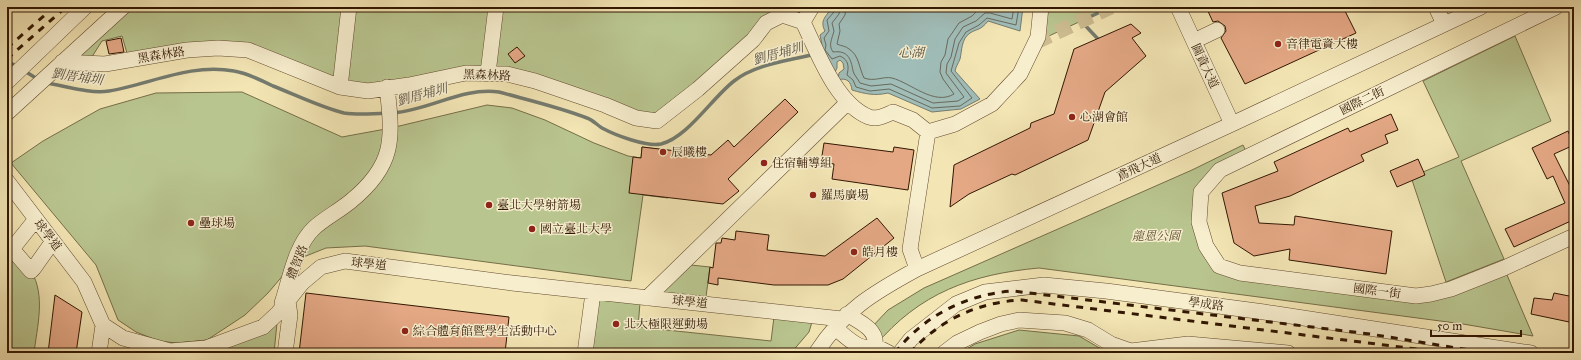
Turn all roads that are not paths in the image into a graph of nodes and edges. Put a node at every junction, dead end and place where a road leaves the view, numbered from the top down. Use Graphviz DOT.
graph roads {
  1 [pos="85,7"];
  2 [pos="122,7"];
  3 [pos="349,7"];
  4 [pos="496,7"];
  5 [pos="812,7"];
  6 [pos="1041,7"];
  7 [pos="1178,7"];
  8 [pos="1436,7"];
  9 [pos="1481,7"];
  10 [pos="1556,7"];
  11 [pos="1444,24"];
  12 [pos="806,28"];
  13 [pos="1217,30"];
  14 [pos="1194,41"];
  15 [pos="62,62"];
  16 [pos="488,73"];
  17 [pos="7,82"];
  18 [pos="340,87"];
  19 [pos="387,87"];
  20 [pos="847,103"];
  21 [pos="7,113"];
  22 [pos="1232,124"];
  23 [pos="928,132"];
  24 [pos="7,181"];
  25 [pos="36,219"];
  26 [pos="1199,222"];
  27 [pos="1574,236"];
  28 [pos="53,241"];
  29 [pos="917,269"];
  30 [pos="593,293"];
  31 [pos="647,298"];
  32 [pos="288,301"];
  33 [pos="278,313"];
  34 [pos="841,320"];
  35 [pos="103,325"];
  36 [pos="99,353"];
  37 [pos="285,353"];
  38 [pos="585,353"];
  39 [pos="816,353"];
  40 [pos="889,353"];
  41 [pos="900,353"];
  42 [pos="944,353"];
  43 [pos="1288,353"];
  44 [pos="1531,353"];
  1 -- 17 [label="street"];
  2 -- 15 [label="street"];
  3 -- 18 [label="street"];
  4 -- 16 [label="street"];
  5 -- 12 [label="street"];
  6 -- 23 [label="street"];
  7 -- 14 [label="street, 圖資大道"];
  8 -- 11 [label="street"];
  9 -- 11 [label="street, 鳶飛大道"];
  10 -- 26 [label="street, 國際二街"];
  11 -- 22 [label="street, 鳶飛大道"];
  12 -- 16 [label="street, 黑森林路"];
  12 -- 20 [label="street"];
  13 -- 14 [label="street"];
  14 -- 22 [label="street, 圖資大道"];
  15 -- 18 [label="street, 黑森林路"];
  15 -- 21 [label="street"];
  16 -- 19 [label="street, 黑森林路"];
  18 -- 19 [label="street, 黑森林路"];
  19 -- 33 [label="street, 體智路"];
  20 -- 23 [label="street"];
  20 -- 31 [label="street"];
  22 -- 29 [label="street, 鳶飛大道"];
  23 -- 29 [label="street"];
  24 -- 25 [label="street, 球學道"];
  25 -- 28 [label="street, 球學道"];
  25 -- 28 [label="street"];
  26 -- 27 [label="street, 國際一街"];
  28 -- 35 [label="street, 球學道"];
  29 -- 34 [label="street, 鳶飛大道"];
  30 -- 31 [label="street, 球學道"];
  30 -- 32 [label="street, 球學道"];
  30 -- 38 [label="street"];
  31 -- 34 [label="street, 球學道"];
  32 -- 33 [label="street, 球學道"];
  32 -- 37 [label="street"];
  33 -- 35 [label="street, 球學道"];
  34 -- 39 [label="street, 鳶飛大道"];
  34 -- 40 [label="street"];
  35 -- 36 [label="street"];
  41 -- 44 [label="street, 學成路"];
  42 -- 43 [label="street"];
}
